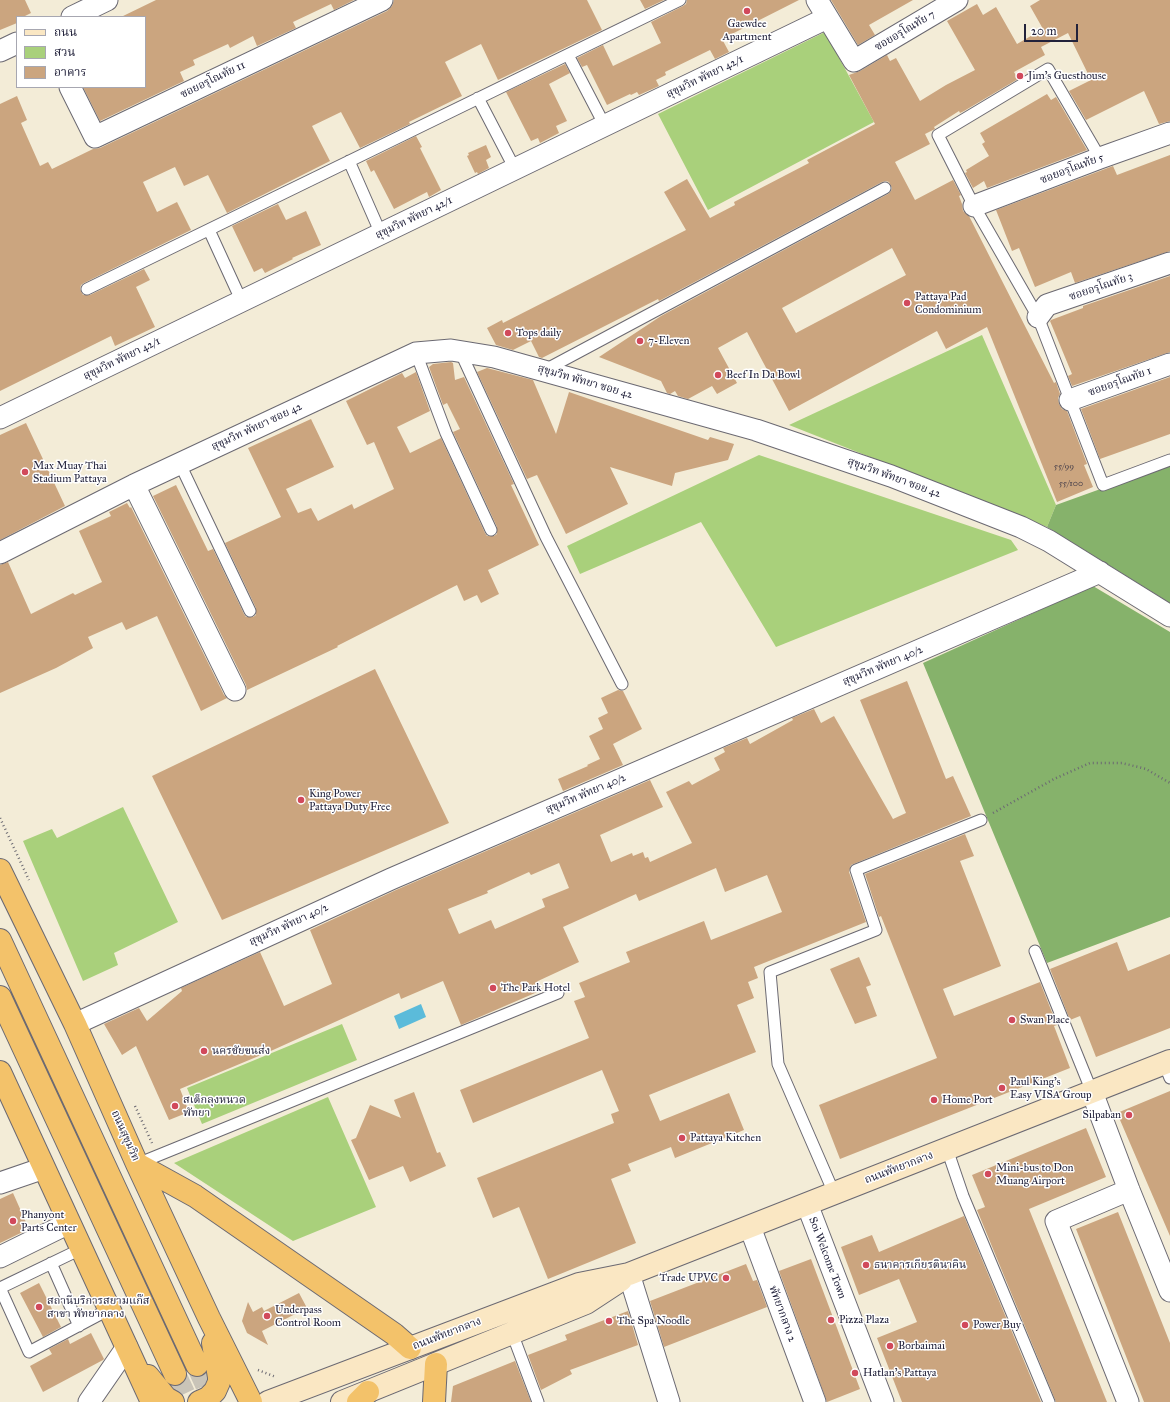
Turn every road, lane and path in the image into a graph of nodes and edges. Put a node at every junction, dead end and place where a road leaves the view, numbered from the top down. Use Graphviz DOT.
graph roads {
  1 [pos="108,0"];
  2 [pos="382,0"];
  3 [pos="680,0"];
  4 [pos="817,0"];
  5 [pos="957,0"];
  6 [pos="74,16"];
  7 [pos="827,18"];
  8 [pos="16,43"];
  9 [pos="0,51"];
  10 [pos="568,54"];
  11 [pos="70,88"];
  12 [pos="478,98"];
  13 [pos="606,126"];
  14 [pos="1170,133"];
  15 [pos="1100,158"];
  16 [pos="349,161"];
  17 [pos="515,169"];
  18 [pos="885,188"];
  19 [pos="974,206"];
  20 [pos="209,230"];
  21 [pos="381,234"];
  22 [pos="1170,263"];
  23 [pos="87,289"];
  24 [pos="242,302"];
  25 [pos="1038,317"];
  26 [pos="460,351"];
  27 [pos="416,353"];
  28 [pos="1170,364"];
  29 [pos="545,370"];
  30 [pos="1070,400"];
  31 [pos="0,418"];
  32 [pos="1170,460"];
  33 [pos="180,464"];
  34 [pos="134,485"];
  35 [pos="491,530"];
  36 [pos="0,553"];
  37 [pos="1100,572"];
  38 [pos="250,611"];
  39 [pos="1170,616"];
  40 [pos="622,684"];
  41 [pos="235,690"];
  42 [pos="1170,783"];
  43 [pos="981,820"];
  44 [pos="0,870"];
  45 [pos="0,940"];
  46 [pos="1035,951"];
  47 [pos="558,993"];
  48 [pos="0,997"];
  49 [pos="75,1024"];
  50 [pos="1168,1067"];
  51 [pos="0,1072"];
  52 [pos="1092,1092"];
  53 [pos="947,1149"];
  54 [pos="137,1164"];
  55 [pos="44,1168"];
  56 [pos="0,1183"];
  57 [pos="1129,1190"];
  58 [pos="834,1194"];
  59 [pos="807,1204"];
  60 [pos="69,1223"];
  61 [pos="750,1227"];
  62 [pos="81,1249"];
  63 [pos="0,1257"];
  64 [pos="51,1263"];
  65 [pos="629,1274"];
  66 [pos="1170,1291"];
  67 [pos="110,1309"];
  68 [pos="209,1318"];
  69 [pos="79,1326"];
  70 [pos="512,1333"];
  71 [pos="410,1348"];
  72 [pos="129,1352"];
  73 [pos="436,1364"];
  74 [pos="197,1365"];
  75 [pos="252,1368"];
  76 [pos="175,1374"];
  77 [pos="279,1379"];
  78 [pos="363,1397"];
  79 [pos="89,1402"];
  80 [pos="152,1402"];
  81 [pos="173,1402"];
  82 [pos="199,1402"];
  83 [pos="251,1402"];
  84 [pos="268,1402"];
  85 [pos="342,1402"];
  86 [pos="434,1402"];
  87 [pos="538,1402"];
  88 [pos="669,1402"];
  89 [pos="815,1402"];
  90 [pos="883,1402"];
  91 [pos="1049,1402"];
  92 [pos="1128,1402"];
  1 -- 6 [label="street"];
  2 -- 11 [label="street, ซอยอรุโณทัย 11"];
  3 -- 10 [label="lane"];
  4 -- 7 [label="street"];
  5 -- 7 [label="street, ซอยอรุโณทัย 7"];
  7 -- 13 [label="street, สุขุมวิท พัทยา 42/1"];
  8 -- 9 [label="street"];
  10 -- 12 [label="lane"];
  10 -- 13 [label="lane"];
  12 -- 16 [label="lane"];
  12 -- 17 [label="lane"];
  13 -- 17 [label="street, สุขุมวิท พัทยา 42/1"];
  14 -- 15 [label="street, ซอยอรุโณทัย 5"];
  15 -- 19 [label="street, ซอยอรุโณทัย 5"];
  15 -- 19 [label="lane"];
  16 -- 20 [label="lane"];
  16 -- 21 [label="lane"];
  17 -- 21 [label="street, สุขุมวิท พัทยา 42/1"];
  18 -- 29 [label="lane"];
  19 -- 25 [label="lane"];
  20 -- 23 [label="lane"];
  20 -- 24 [label="lane"];
  21 -- 24 [label="street, สุขุมวิท พัทยา 42/1"];
  22 -- 25 [label="street, ซอยอรุโณทัย 3"];
  24 -- 31 [label="street, สุขุมวิท พัทยา 42/1"];
  25 -- 30 [label="lane"];
  26 -- 27 [label="street, สุขุมวิท พัทยา ซอย 42"];
  26 -- 29 [label="street, สุขุมวิท พัทยา ซอย 42"];
  26 -- 40 [label="lane"];
  27 -- 33 [label="street, สุขุมวิท พัทยา ซอย 42"];
  27 -- 35 [label="lane"];
  28 -- 30 [label="street, ซอยอรุโณทัย 1"];
  29 -- 37 [label="street, สุขุมวิท พัทยา ซอย 42"];
  30 -- 32 [label="lane"];
  33 -- 34 [label="street, สุขุมวิท พัทยา ซอย 42"];
  33 -- 38 [label="lane"];
  34 -- 36 [label="street, สุขุมวิท พัทยา ซอย 42"];
  34 -- 41 [label="street"];
  37 -- 39 [label="street, สุขุมวิท พัทยา ซอย 42"];
  37 -- 49 [label="street, สุขุมวิท พัทยา 40/2"];
  42 -- 43 [label="path"];
  43 -- 58 [label="lane"];
  44 -- 49 [label="highway, ถนนสุขุมวิท"];
  45 -- 74 [label="highway"];
  46 -- 52 [label="lane"];
  47 -- 54 [label="lane"];
  48 -- 76 [label="highway"];
  49 -- 54 [label="highway, ถนนสุขุมวิท"];
  50 -- 52 [label="main road, ถนนพัทยากลาง"];
  51 -- 55 [label="highway"];
  52 -- 53 [label="main road, ถนนพัทยากลาง"];
  52 -- 57 [label="street"];
  53 -- 58 [label="main road, ถนนพัทยากลาง"];
  53 -- 91 [label="lane"];
  54 -- 68 [label="highway, ถนนสุขุมวิท"];
  54 -- 71 [label="highway"];
  55 -- 56 [label="street"];
  55 -- 60 [label="highway"];
  57 -- 66 [label="street"];
  57 -- 92 [label="street"];
  58 -- 59 [label="main road, ถนนพัทยากลาง"];
  59 -- 61 [label="main road, ถนนพัทยากลาง"];
  59 -- 90 [label="street, Soi Welcome Town"];
  60 -- 62 [label="highway"];
  60 -- 63 [label="street"];
  61 -- 65 [label="main road, ถนนพัทยากลาง"];
  61 -- 89 [label="street, พัทยากลาง 2"];
  62 -- 64 [label="lane"];
  62 -- 67 [label="highway"];
  64 -- 69 [label="lane"];
  64 -- 69 [label="lane"];
  65 -- 70 [label="main road, ถนนพัทยากลาง"];
  65 -- 71 [label="main road, ถนนพัทยากลาง"];
  65 -- 88 [label="street"];
  67 -- 69 [label="lane"];
  67 -- 72 [label="highway"];
  68 -- 82 [label="highway"];
  68 -- 83 [label="highway, ถนนสุขุมวิท"];
  70 -- 73 [label="main road, ถนนพัทยากลาง"];
  70 -- 87 [label="lane"];
  71 -- 84 [label="main road, ถนนพัทยากลาง"];
  72 -- 79 [label="street"];
  72 -- 80 [label="highway"];
  72 -- 81 [label="highway"];
  73 -- 78 [label="main road, ถนนพัทยากลาง"];
  73 -- 86 [label="highway"];
  75 -- 77 [label="path"];
  78 -- 85 [label="main road, ถนนพัทยากลาง"];
}
